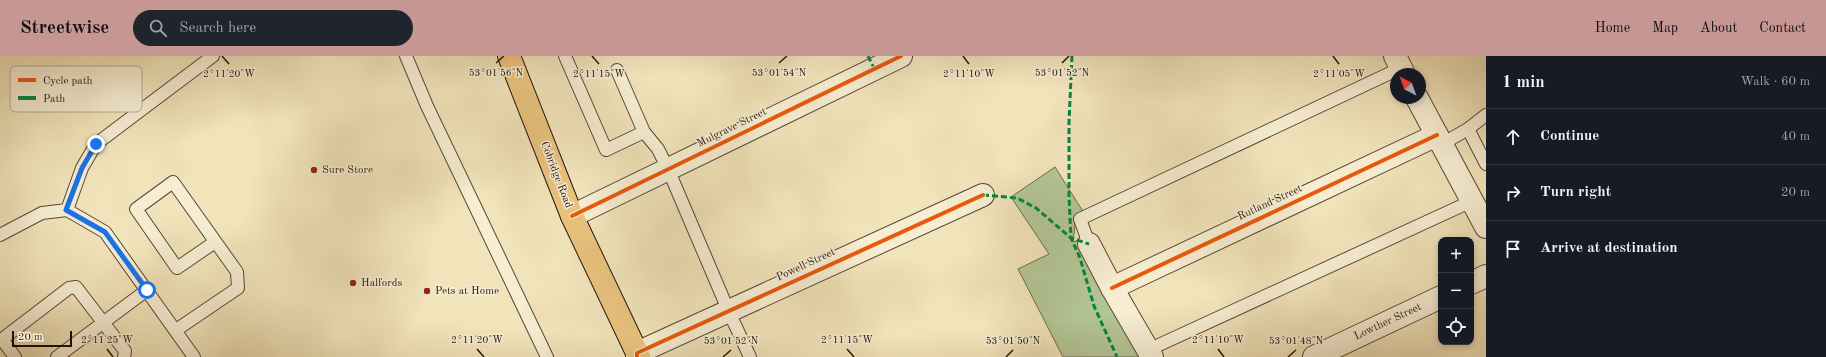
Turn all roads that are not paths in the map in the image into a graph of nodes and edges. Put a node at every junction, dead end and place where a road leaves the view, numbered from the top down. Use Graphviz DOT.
graph roads {
  1 [pos="213,56"];
  2 [pos="406,56"];
  3 [pos="509,56"];
  4 [pos="565,56"];
  5 [pos="900,56"];
  6 [pos="1400,66"];
  7 [pos="617,70"];
  8 [pos="1420,104"];
  9 [pos="142,109"];
  10 [pos="139,112"];
  11 [pos="1486,115"];
  12 [pos="1468,129"];
  13 [pos="644,132"];
  14 [pos="1439,139"];
  15 [pos="1486,164"];
  16 [pos="668,169"];
  17 [pos="983,195"];
  18 [pos="1472,201"];
  19 [pos="66,210"];
  20 [pos="572,216"];
  21 [pos="1486,227"];
  22 [pos="0,236"];
  23 [pos="215,242"];
  24 [pos="1089,244"];
  25 [pos="1486,276"];
  26 [pos="1474,282"];
  27 [pos="1112,288"];
  28 [pos="147,290"];
  29 [pos="1438,298"];
  30 [pos="728,312"];
  31 [pos="103,322"];
  32 [pos="176,330"];
  33 [pos="1150,353"];
  34 [pos="638,356"];
  35 [pos="15,357"];
  36 [pos="57,357"];
  37 [pos="124,357"];
  38 [pos="194,357"];
  39 [pos="547,357"];
  40 [pos="750,357"];
  41 [pos="1314,357"];
  1 -- 9 [label="lane"];
  2 -- 39 [label="lane"];
  3 -- 20 [label="highway, Cobridge Road"];
  4 -- 13 [label="lane"];
  5 -- 16 [label="street, Mulgrave Street"];
  6 -- 24 [label="lane"];
  7 -- 13 [label="lane"];
  8 -- 14 [label="street"];
  10 -- 19 [label="lane"];
  11 -- 12 [label="lane"];
  12 -- 14 [label="lane"];
  12 -- 15 [label="lane"];
  13 -- 16 [label="lane"];
  14 -- 18 [label="street"];
  14 -- 27 [label="street, Rutland Street"];
  16 -- 20 [label="street, Mulgrave Street"];
  16 -- 30 [label="lane"];
  17 -- 30 [label="street, Powell Street"];
  18 -- 21 [label="street"];
  18 -- 33 [label="lane"];
  19 -- 22 [label="lane"];
  19 -- 28 [label="lane"];
  20 -- 34 [label="highway, Cobridge Road"];
  23 -- 23 [label="lane"];
  23 -- 32 [label="lane"];
  24 -- 27 [label="street"];
  25 -- 26 [label="street"];
  27 -- 33 [label="street"];
  28 -- 31 [label="lane"];
  28 -- 32 [label="lane"];
  29 -- 41 [label="street, Lowther Street"];
  30 -- 34 [label="street, Powell Street"];
  30 -- 40 [label="lane"];
  31 -- 35 [label="lane"];
  31 -- 36 [label="lane"];
  31 -- 37 [label="lane"];
  32 -- 38 [label="lane"];
}
